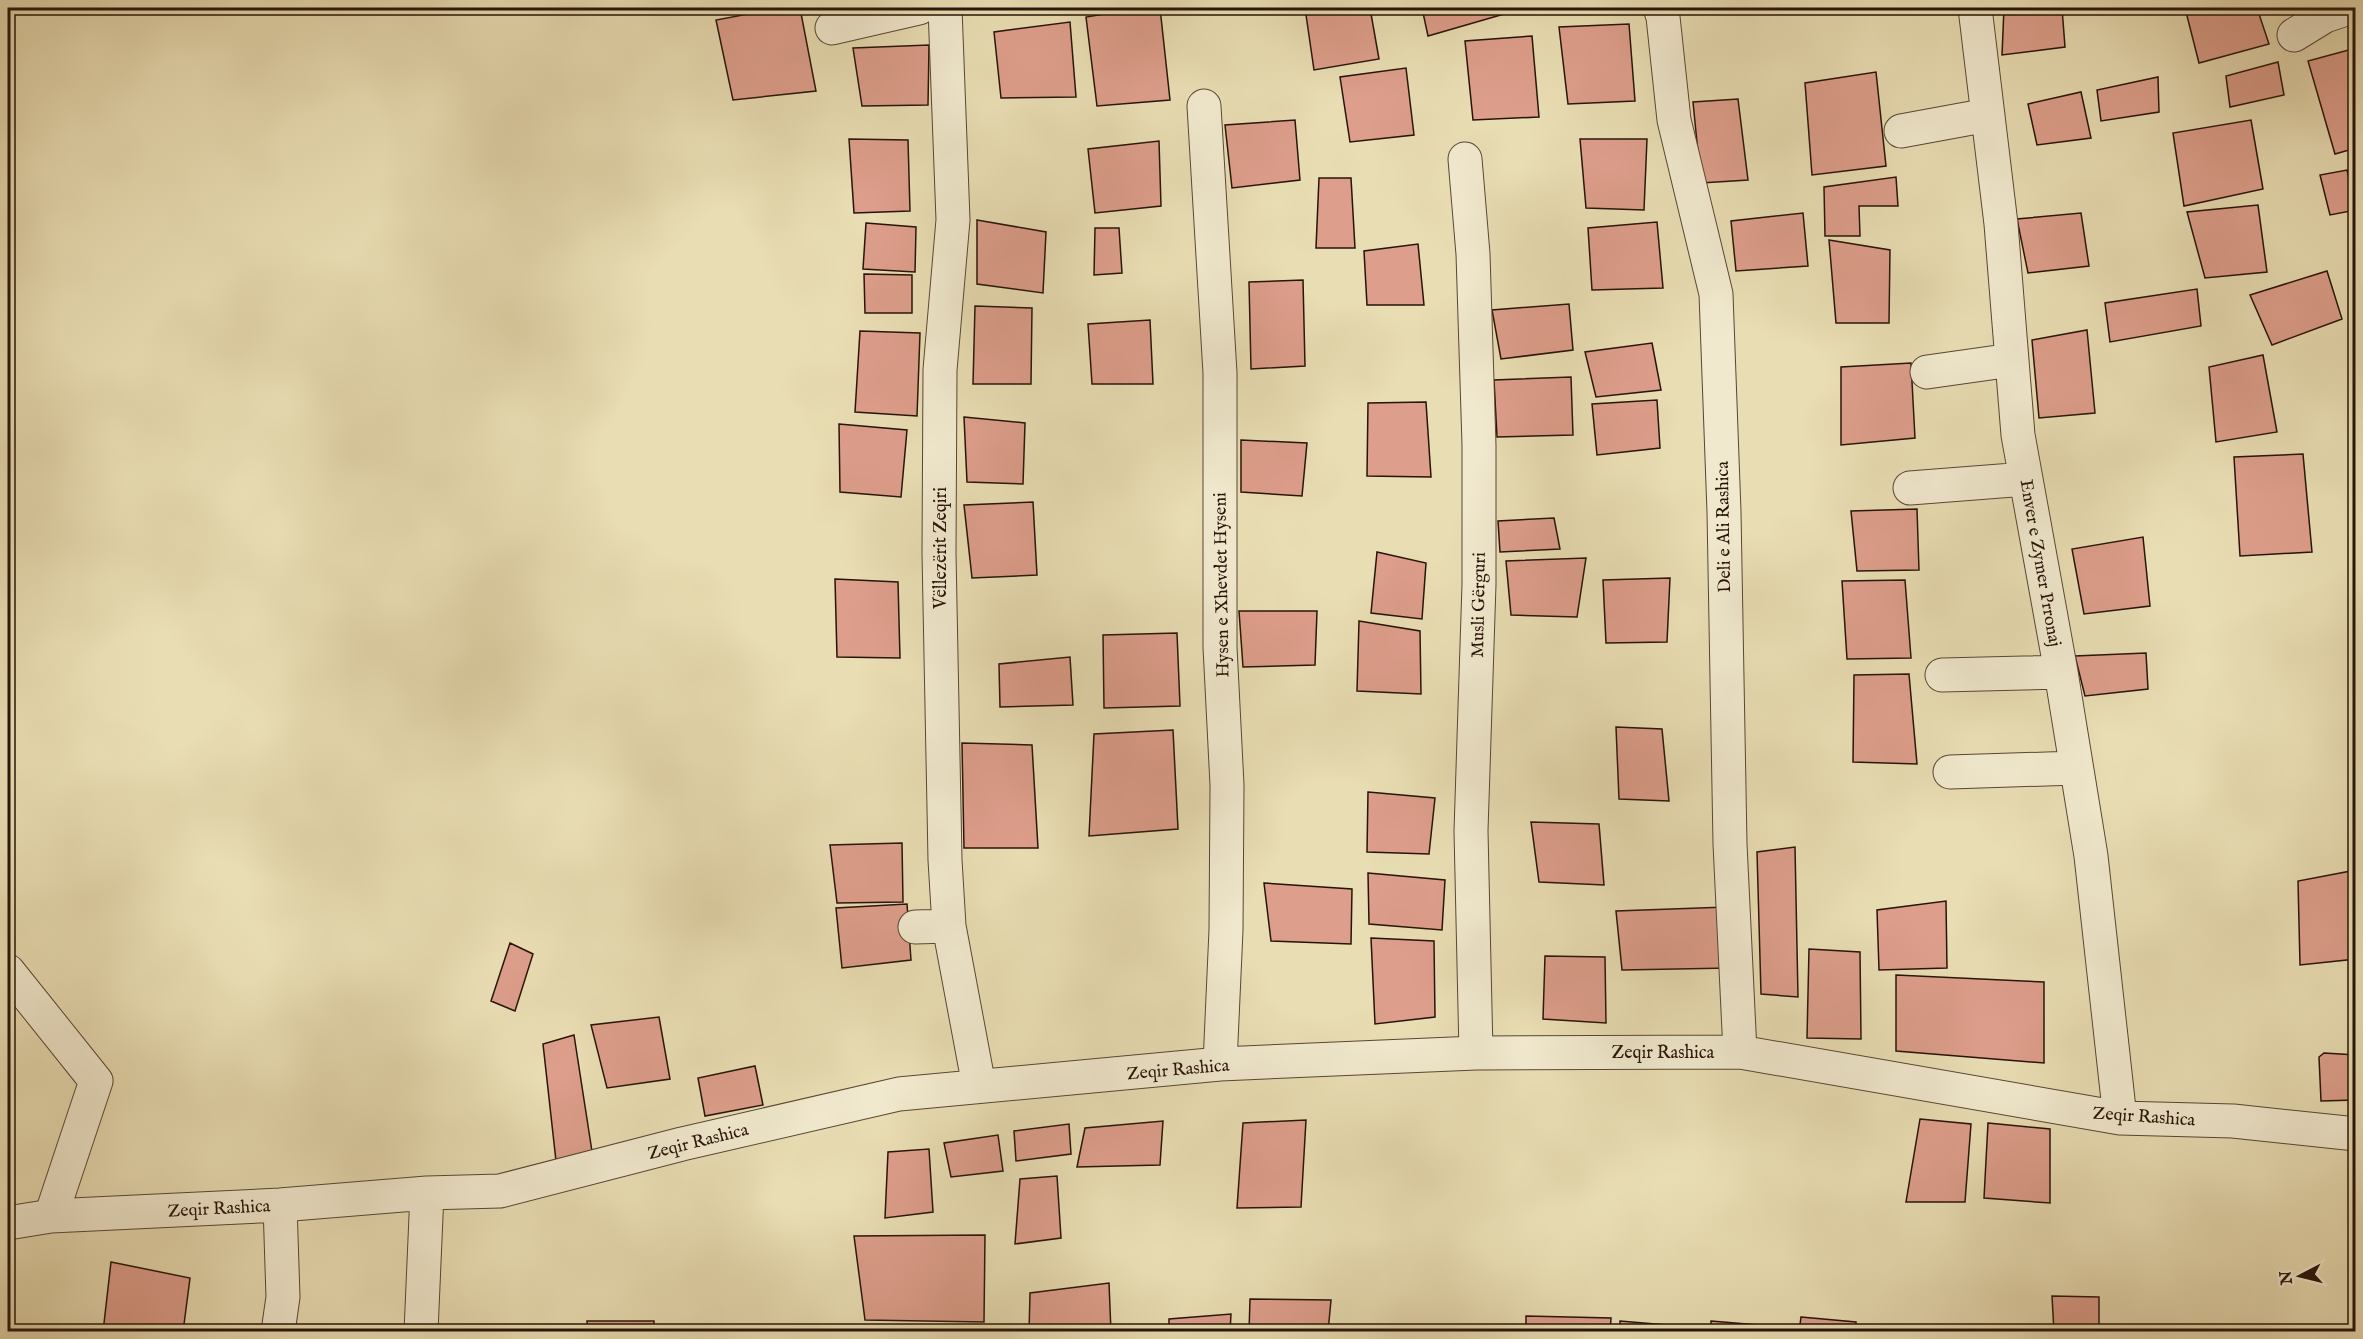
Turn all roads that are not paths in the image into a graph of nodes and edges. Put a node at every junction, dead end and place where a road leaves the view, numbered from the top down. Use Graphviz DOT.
graph roads {
  1 [pos="919,8"];
  2 [pos="945,8"];
  3 [pos="1660,8"];
  4 [pos="1975,8"];
  5 [pos="2349,8"];
  6 [pos="832,27"];
  7 [pos="2294,35"];
  8 [pos="1204,106"];
  9 [pos="1988,115"];
  10 [pos="1901,131"];
  11 [pos="1466,159"];
  12 [pos="2012,360"];
  13 [pos="1928,372"];
  14 [pos="2026,479"];
  15 [pos="1910,488"];
  16 [pos="2061,672"];
  17 [pos="1942,675"];
  18 [pos="2076,768"];
  19 [pos="1950,772"];
  20 [pos="949,926"];
  21 [pos="915,927"];
  22 [pos="8,971"];
  23 [pos="1740,1052"];
  24 [pos="1476,1053"];
  25 [pos="1220,1064"];
  26 [pos="979,1086"];
  27 [pos="2120,1118"];
  28 [pos="2355,1134"];
  29 [pos="427,1193"];
  30 [pos="280,1205"];
  31 [pos="51,1216"];
  32 [pos="8,1222"];
  33 [pos="278,1332"];
  34 [pos="421,1332"];
  1 -- 6 [label="street"];
  2 -- 20 [label="street, Vëllezërit Zeqiri"];
  3 -- 23 [label="street, Deli e Ali Rashica"];
  4 -- 9 [label="street, Enver e Zymer Prronaj"];
  5 -- 7 [label="street"];
  8 -- 25 [label="street, Hysen e Xhevdet Hyseni"];
  9 -- 10 [label="street"];
  9 -- 12 [label="street, Enver e Zymer Prronaj"];
  11 -- 24 [label="street, Musli Gërguri"];
  12 -- 13 [label="street"];
  12 -- 14 [label="street, Enver e Zymer Prronaj"];
  14 -- 15 [label="street"];
  14 -- 16 [label="street, Enver e Zymer Prronaj"];
  16 -- 17 [label="street"];
  16 -- 18 [label="street, Enver e Zymer Prronaj"];
  18 -- 19 [label="street"];
  18 -- 27 [label="street, Enver e Zymer Prronaj"];
  20 -- 21 [label="street"];
  20 -- 26 [label="street, Vëllezërit Zeqiri"];
  22 -- 31 [label="street"];
  23 -- 24 [label="street, Zeqir Rashica"];
  23 -- 27 [label="street, Zeqir Rashica"];
  24 -- 25 [label="street, Zeqir Rashica"];
  25 -- 26 [label="street, Zeqir Rashica"];
  26 -- 29 [label="street, Zeqir Rashica"];
  27 -- 28 [label="street, Zeqir Rashica"];
  29 -- 30 [label="street, Zeqir Rashica"];
  29 -- 34 [label="street"];
  30 -- 31 [label="street, Zeqir Rashica"];
  30 -- 33 [label="street"];
  31 -- 32 [label="street, Zeqir Rashica"];
}
